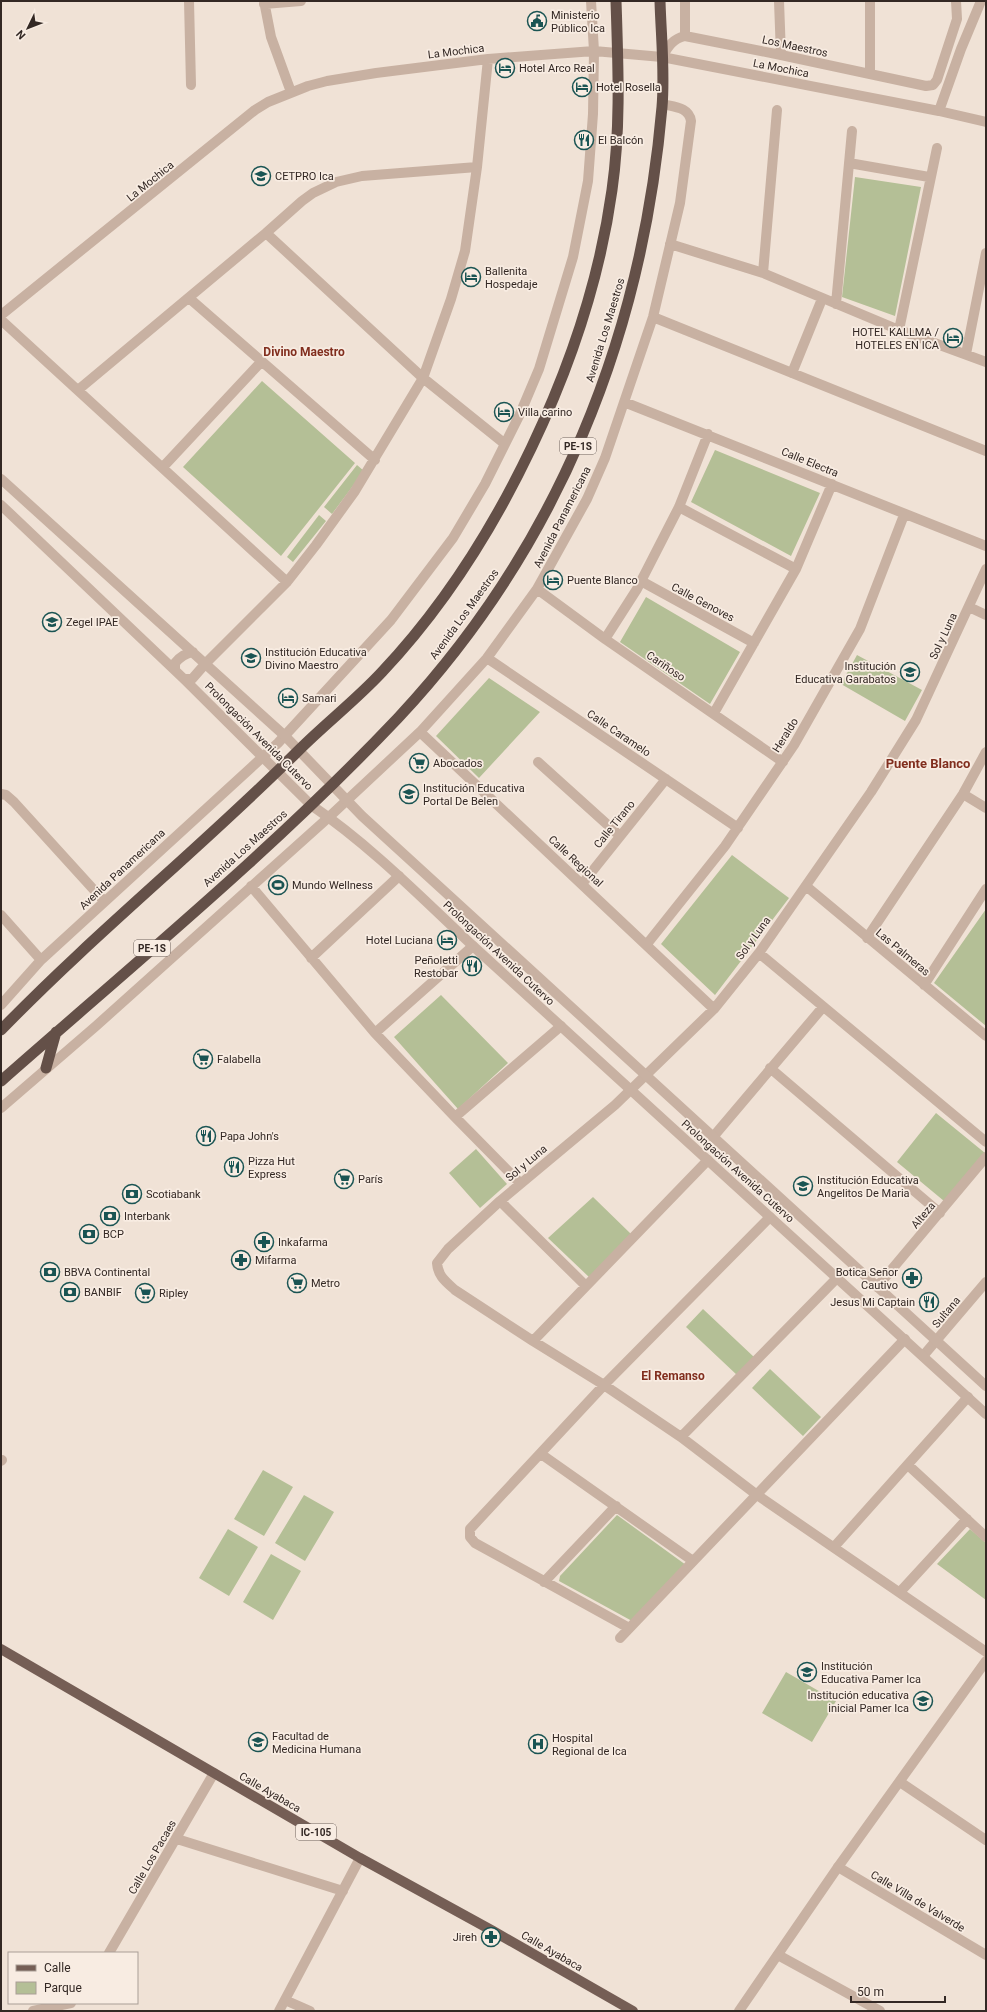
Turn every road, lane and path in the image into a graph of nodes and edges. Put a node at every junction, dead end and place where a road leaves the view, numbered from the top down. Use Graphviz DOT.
graph roads {
  1 [pos="189,1"];
  2 [pos="301,1"];
  3 [pos="591,1"];
  4 [pos="616,1"];
  5 [pos="660,1"];
  6 [pos="684,1"];
  7 [pos="779,1"];
  8 [pos="870,1"];
  9 [pos="956,1"];
  10 [pos="981,1"];
  11 [pos="264,2"];
  12 [pos="957,19"];
  13 [pos="971,24"];
  14 [pos="685,36"];
  15 [pos="594,51"];
  16 [pos="618,52"];
  17 [pos="781,55"];
  18 [pos="662,57"];
  19 [pos="488,59"];
  20 [pos="870,74"];
  21 [pos="191,85"];
  22 [pos="291,92"];
  23 [pos="662,104"];
  24 [pos="777,110"];
  25 [pos="939,111"];
  26 [pos="986,122"];
  27 [pos="852,131"];
  28 [pos="936,148"];
  29 [pos="849,162"];
  30 [pos="477,167"];
  31 [pos="929,177"];
  32 [pos="266,233"];
  33 [pos="670,244"];
  34 [pos="986,253"];
  35 [pos="763,274"];
  36 [pos="189,298"];
  37 [pos="822,298"];
  38 [pos="836,304"];
  39 [pos="1,315"];
  40 [pos="653,317"];
  41 [pos="1,320"];
  42 [pos="899,330"];
  43 [pos="966,354"];
  44 [pos="261,362"];
  45 [pos="986,362"];
  46 [pos="792,373"];
  47 [pos="423,378"];
  48 [pos="78,390"];
  49 [pos="624,402"];
  50 [pos="708,434"];
  51 [pos="504,444"];
  52 [pos="986,451"];
  53 [pos="375,460"];
  54 [pos="163,467"];
  55 [pos="1,479"];
  56 [pos="832,484"];
  57 [pos="1,505"];
  58 [pos="679,507"];
  59 [pos="904,515"];
  60 [pos="986,546"];
  61 [pos="796,569"];
  62 [pos="986,569"];
  63 [pos="287,582"];
  64 [pos="641,582"];
  65 [pos="538,589"];
  66 [pos="969,607"];
  67 [pos="986,615"];
  68 [pos="605,639"];
  69 [pos="754,643"];
  70 [pos="194,652"];
  71 [pos="487,658"];
  72 [pos="206,663"];
  73 [pos="175,670"];
  74 [pos="184,679"];
  75 [pos="714,713"];
  76 [pos="420,732"];
  77 [pos="285,736"];
  78 [pos="300,750"];
  79 [pos="986,752"];
  80 [pos="264,757"];
  81 [pos="538,762"];
  82 [pos="783,762"];
  83 [pos="278,771"];
  84 [pos="666,779"];
  85 [pos="332,783"];
  86 [pos="1,794"];
  87 [pos="963,794"];
  88 [pos="347,800"];
  89 [pos="312,805"];
  90 [pos="986,808"];
  91 [pos="329,817"];
  92 [pos="738,828"];
  93 [pos="620,836"];
  94 [pos="399,876"];
  95 [pos="582,884"];
  96 [pos="251,886"];
  97 [pos="806,886"];
  98 [pos="986,889"];
  99 [pos="104,901"];
  100 [pos="1,915"];
  101 [pos="867,938"];
  102 [pos="647,944"];
  103 [pos="473,946"];
  104 [pos="759,953"];
  105 [pos="311,958"];
  106 [pos="41,960"];
  107 [pos="924,985"];
  108 [pos="1,1005"];
  109 [pos="823,1007"];
  110 [pos="714,1009"];
  111 [pos="561,1026"];
  112 [pos="1,1030"];
  113 [pos="56,1032"];
  114 [pos="376,1033"];
  115 [pos="986,1036"];
  116 [pos="46,1068"];
  117 [pos="770,1068"];
  118 [pos="645,1075"];
  119 [pos="1,1081"];
  120 [pos="630,1090"];
  121 [pos="1,1108"];
  122 [pos="454,1117"];
  123 [pos="713,1137"];
  124 [pos="986,1142"];
  125 [pos="986,1158"];
  126 [pos="708,1160"];
  127 [pos="520,1183"];
  128 [pos="500,1201"];
  129 [pos="940,1213"];
  130 [pos="770,1217"];
  131 [pos="837,1278"];
  132 [pos="986,1282"];
  133 [pos="586,1286"];
  134 [pos="877,1287"];
  135 [pos="905,1339"];
  136 [pos="533,1341"];
  137 [pos="937,1341"];
  138 [pos="923,1356"];
  139 [pos="604,1385"];
  140 [pos="986,1386"];
  141 [pos="968,1397"];
  142 [pos="986,1414"];
  143 [pos="682,1438"];
  144 [pos="541,1454"];
  145 [pos="908,1465"];
  146 [pos="757,1495"];
  147 [pos="616,1506"];
  148 [pos="967,1519"];
  149 [pos="986,1537"];
  150 [pos="834,1547"];
  151 [pos="693,1561"];
  152 [pos="544,1582"];
  153 [pos="900,1592"];
  154 [pos="629,1628"];
  155 [pos="620,1638"];
  156 [pos="1,1649"];
  157 [pos="986,1652"];
  158 [pos="986,1661"];
  159 [pos="214,1773"];
  160 [pos="900,1782"];
  161 [pos="177,1839"];
  162 [pos="986,1840"];
  163 [pos="360,1858"];
  164 [pos="838,1867"];
  165 [pos="343,1891"];
  166 [pos="110,1952"];
  167 [pos="778,1955"];
  168 [pos="986,1955"];
  169 [pos="285,2000"];
  170 [pos="66,2004"];
  171 [pos="33,2011"];
  172 [pos="279,2011"];
  173 [pos="310,2011"];
  174 [pos="633,2011"];
  175 [pos="739,2011"];
  176 [pos="880,2011"];
  1 -- 21 [label="street"];
  2 -- 11 [label="street"];
  3 -- 15 [label="street, Avenida Panamericana"];
  4 -- 16 [label="highway"];
  5 -- 18 [label="highway, Avenida Los Maestros / PE-1S"];
  6 -- 14 [label="street"];
  7 -- 17 [label="street"];
  8 -- 20 [label="street"];
  9 -- 12 [label="street"];
  10 -- 13 [label="street"];
  11 -- 22 [label="street"];
  12 -- 13 [label="street"];
  12 -- 20 [label="street, Los Maestros"];
  13 -- 25 [label="street"];
  14 -- 17 [label="street, Los Maestros"];
  14 -- 18 [label="street"];
  15 -- 16 [label="street, La Mochica"];
  15 -- 19 [label="street, La Mochica"];
  15 -- 51 [label="street, Avenida Panamericana"];
  16 -- 18 [label="street, La Mochica"];
  16 -- 78 [label="highway"];
  17 -- 20 [label="street, Los Maestros"];
  18 -- 23 [label="highway, Avenida Los Maestros / PE-1S"];
  18 -- 25 [label="street, La Mochica"];
  19 -- 22 [label="street, La Mochica"];
  19 -- 30 [label="street"];
  22 -- 39 [label="street, La Mochica"];
  23 -- 33 [label="street, Avenida Panamericana"];
  23 -- 85 [label="highway, Avenida Los Maestros / PE-1S"];
  24 -- 35 [label="street"];
  25 -- 26 [label="street, La Mochica"];
  27 -- 29 [label="street"];
  28 -- 31 [label="street"];
  29 -- 31 [label="street"];
  29 -- 38 [label="street"];
  30 -- 32 [label="street"];
  30 -- 47 [label="street"];
  31 -- 42 [label="street"];
  32 -- 36 [label="street"];
  32 -- 47 [label="street"];
  33 -- 35 [label="street"];
  33 -- 40 [label="street, Avenida Panamericana"];
  34 -- 43 [label="street"];
  35 -- 37 [label="street"];
  36 -- 44 [label="street"];
  36 -- 48 [label="street"];
  37 -- 38 [label="street"];
  37 -- 46 [label="street"];
  38 -- 42 [label="street"];
  40 -- 46 [label="street"];
  40 -- 49 [label="street, Avenida Panamericana"];
  41 -- 48 [label="street"];
  42 -- 43 [label="street"];
  43 -- 45 [label="street"];
  44 -- 53 [label="street"];
  44 -- 54 [label="street"];
  46 -- 52 [label="street"];
  47 -- 51 [label="street"];
  47 -- 53 [label="street"];
  48 -- 54 [label="street"];
  49 -- 50 [label="street, Calle Electra"];
  49 -- 65 [label="street, Avenida Panamericana"];
  50 -- 56 [label="street, Calle Electra"];
  50 -- 58 [label="street"];
  51 -- 77 [label="street, Avenida Panamericana"];
  53 -- 63 [label="street"];
  54 -- 63 [label="street"];
  55 -- 70 [label="street, Prolongación Avenida Cutervo"];
  56 -- 59 [label="street, Calle Electra"];
  56 -- 61 [label="street"];
  57 -- 73 [label="street, Prolongación Avenida Cutervo"];
  58 -- 61 [label="street"];
  58 -- 64 [label="street"];
  59 -- 60 [label="street, Calle Electra"];
  59 -- 82 [label="street, Heraldo"];
  61 -- 69 [label="street"];
  62 -- 66 [label="street, Sol y Luna"];
  63 -- 72 [label="street"];
  64 -- 68 [label="street"];
  64 -- 69 [label="street, Calle Genoves"];
  65 -- 68 [label="street, Cariñoso"];
  65 -- 71 [label="street, Avenida Panamericana"];
  66 -- 67 [label="street"];
  66 -- 97 [label="street, Sol y Luna"];
  68 -- 75 [label="street, Cariñoso"];
  69 -- 75 [label="street"];
  70 -- 72 [label="street, Prolongación Avenida Cutervo"];
  70 -- 73 [label="street"];
  71 -- 76 [label="street, Avenida Panamericana"];
  71 -- 84 [label="street, Calle Caramelo"];
  72 -- 74 [label="street"];
  72 -- 77 [label="street, Prolongación Avenida Cutervo"];
  73 -- 74 [label="street, Prolongación Avenida Cutervo"];
  74 -- 80 [label="street, Prolongación Avenida Cutervo"];
  75 -- 82 [label="street, Cariñoso"];
  76 -- 88 [label="street, Avenida Panamericana"];
  76 -- 95 [label="street, Calle Regional"];
  77 -- 78 [label="street, Prolongación Avenida Cutervo"];
  77 -- 80 [label="street, Avenida Panamericana"];
  78 -- 83 [label="highway"];
  78 -- 85 [label="street, Prolongación Avenida Cutervo"];
  79 -- 87 [label="street"];
  80 -- 83 [label="street, Prolongación Avenida Cutervo"];
  80 -- 99 [label="street, Avenida Panamericana"];
  81 -- 93 [label="street"];
  82 -- 92 [label="street, Heraldo"];
  83 -- 89 [label="street, Prolongación Avenida Cutervo"];
  83 -- 112 [label="highway"];
  84 -- 92 [label="street, Calle Caramelo"];
  84 -- 93 [label="street, Calle Tirano"];
  85 -- 88 [label="street, Prolongación Avenida Cutervo"];
  85 -- 89 [label="highway, Avenida Los Maestros / PE-1S"];
  86 -- 99 [label="street"];
  87 -- 90 [label="street"];
  87 -- 101 [label="street"];
  88 -- 91 [label="street, Avenida Panamericana"];
  88 -- 118 [label="street, Prolongación Avenida Cutervo"];
  89 -- 91 [label="street, Prolongación Avenida Cutervo"];
  89 -- 113 [label="highway, Avenida Los Maestros / PE-1S"];
  91 -- 94 [label="street, Prolongación Avenida Cutervo"];
  91 -- 96 [label="street, Avenida Panamericana"];
  92 -- 102 [label="street, Heraldo"];
  93 -- 95 [label="street, Calle Tirano"];
  94 -- 103 [label="street, Prolongación Avenida Cutervo"];
  94 -- 105 [label="street"];
  95 -- 102 [label="street, Calle Regional"];
  96 -- 105 [label="street"];
  96 -- 116 [label="street"];
  97 -- 101 [label="street, Las Palmeras"];
  97 -- 104 [label="street, Sol y Luna"];
  98 -- 107 [label="street"];
  99 -- 106 [label="street, Avenida Panamericana"];
  100 -- 106 [label="street"];
  101 -- 107 [label="street, Las Palmeras"];
  102 -- 110 [label="street, Calle Regional"];
  103 -- 111 [label="street, Prolongación Avenida Cutervo"];
  103 -- 114 [label="street"];
  104 -- 109 [label="street"];
  104 -- 110 [label="street, Sol y Luna"];
  105 -- 114 [label="street"];
  106 -- 108 [label="street, Avenida Panamericana"];
  107 -- 115 [label="street, Las Palmeras"];
  109 -- 117 [label="street"];
  109 -- 124 [label="street"];
  110 -- 118 [label="street, Sol y Luna"];
  111 -- 120 [label="street, Prolongación Avenida Cutervo"];
  111 -- 122 [label="street"];
  113 -- 116 [label="highway"];
  113 -- 119 [label="highway, Avenida Los Maestros / PE-1S"];
  114 -- 122 [label="street"];
  116 -- 121 [label="street"];
  117 -- 123 [label="street"];
  117 -- 129 [label="street"];
  118 -- 120 [label="street, Sol y Luna"];
  118 -- 123 [label="street, Prolongación Avenida Cutervo"];
  120 -- 126 [label="street, Prolongación Avenida Cutervo"];
  120 -- 127 [label="street, Sol y Luna"];
  122 -- 127 [label="street"];
  123 -- 134 [label="street, Prolongación Avenida Cutervo"];
  125 -- 129 [label="street, Alteza"];
  126 -- 130 [label="street, Prolongación Avenida Cutervo"];
  126 -- 133 [label="street"];
  127 -- 128 [label="street, Sol y Luna"];
  128 -- 133 [label="street"];
  128 -- 136 [label="street, Sol y Luna"];
  129 -- 134 [label="street, Alteza"];
  130 -- 131 [label="street, Prolongación Avenida Cutervo"];
  130 -- 139 [label="street"];
  131 -- 135 [label="street, Prolongación Avenida Cutervo"];
  131 -- 143 [label="street"];
  132 -- 137 [label="street, Sultana"];
  133 -- 136 [label="street"];
  134 -- 137 [label="street, Prolongación Avenida Cutervo"];
  135 -- 138 [label="street, Prolongación Avenida Cutervo"];
  135 -- 146 [label="street"];
  136 -- 139 [label="street"];
  137 -- 138 [label="street, Sultana"];
  137 -- 140 [label="street, Prolongación Avenida Cutervo"];
  138 -- 141 [label="street, Prolongación Avenida Cutervo"];
  139 -- 143 [label="street"];
  139 -- 144 [label="street"];
  141 -- 142 [label="street, Prolongación Avenida Cutervo"];
  141 -- 145 [label="street"];
  143 -- 146 [label="street"];
  144 -- 147 [label="street"];
  144 -- 152 [label="street"];
  145 -- 148 [label="street"];
  145 -- 150 [label="street"];
  146 -- 150 [label="street"];
  146 -- 151 [label="street"];
  147 -- 151 [label="street"];
  147 -- 152 [label="street"];
  148 -- 149 [label="street"];
  148 -- 153 [label="street"];
  150 -- 153 [label="street"];
  151 -- 154 [label="street"];
  152 -- 154 [label="street"];
  153 -- 157 [label="street"];
  154 -- 155 [label="street"];
  156 -- 159 [label="main road, Calle Ayabaca / IC-105"];
  158 -- 160 [label="street"];
  159 -- 161 [label="street, Calle Los Pacaes"];
  159 -- 163 [label="main road, Calle Ayabaca / IC-105"];
  160 -- 162 [label="street"];
  160 -- 164 [label="street"];
  161 -- 165 [label="street"];
  161 -- 166 [label="street, Calle Los Pacaes"];
  163 -- 165 [label="street"];
  163 -- 174 [label="main road, Calle Ayabaca / IC-105"];
  164 -- 167 [label="street"];
  164 -- 168 [label="street, Calle Villa de Valverde"];
  165 -- 169 [label="street"];
  167 -- 175 [label="street"];
  167 -- 176 [label="street"];
  169 -- 172 [label="street"];
  169 -- 173 [label="street"];
  170 -- 171 [label="street"];
}
